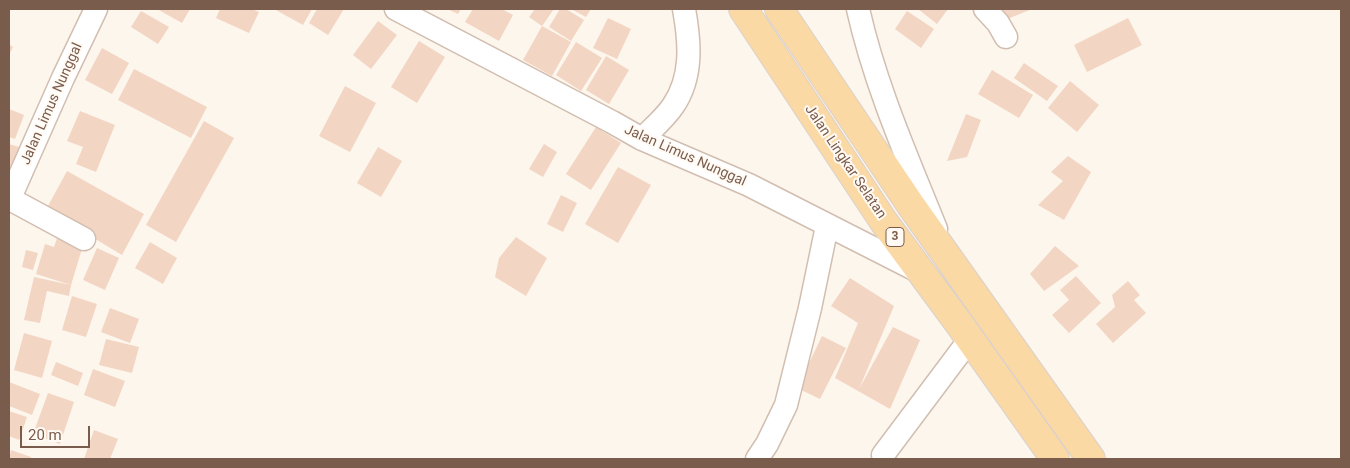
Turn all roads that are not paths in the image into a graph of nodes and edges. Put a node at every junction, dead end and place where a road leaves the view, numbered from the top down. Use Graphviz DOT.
graph roads {
  1 [pos="96,9"];
  2 [pos="396,9"];
  3 [pos="684,9"];
  4 [pos="744,9"];
  5 [pos="779,9"];
  6 [pos="858,9"];
  7 [pos="985,9"];
  8 [pos="1006,36"];
  9 [pos="642,139"];
  10 [pos="9,199"];
  11 [pos="827,226"];
  12 [pos="84,239"];
  13 [pos="948,259"];
  14 [pos="922,273"];
  15 [pos="970,339"];
  16 [pos="883,455"];
  17 [pos="757,459"];
  18 [pos="1055,459"];
  19 [pos="1091,459"];
  1 -- 10 [label="street, Jalan Limus Nunggal"];
  2 -- 9 [label="street, Jalan Limus Nunggal"];
  3 -- 9 [label="street"];
  4 -- 14 [label="main road, Jalan Lingkar Selatan / 3"];
  5 -- 13 [label="main road, 3"];
  6 -- 13 [label="street"];
  7 -- 8 [label="street"];
  9 -- 11 [label="street, Jalan Limus Nunggal"];
  10 -- 12 [label="street"];
  11 -- 14 [label="street, Jalan Limus Nunggal"];
  11 -- 17 [label="street"];
  13 -- 19 [label="main road, 3"];
  14 -- 15 [label="main road, Jalan Lingkar Selatan / 3"];
  15 -- 16 [label="street"];
  15 -- 18 [label="main road, Jalan Lingkar Selatan / 3"];
}
